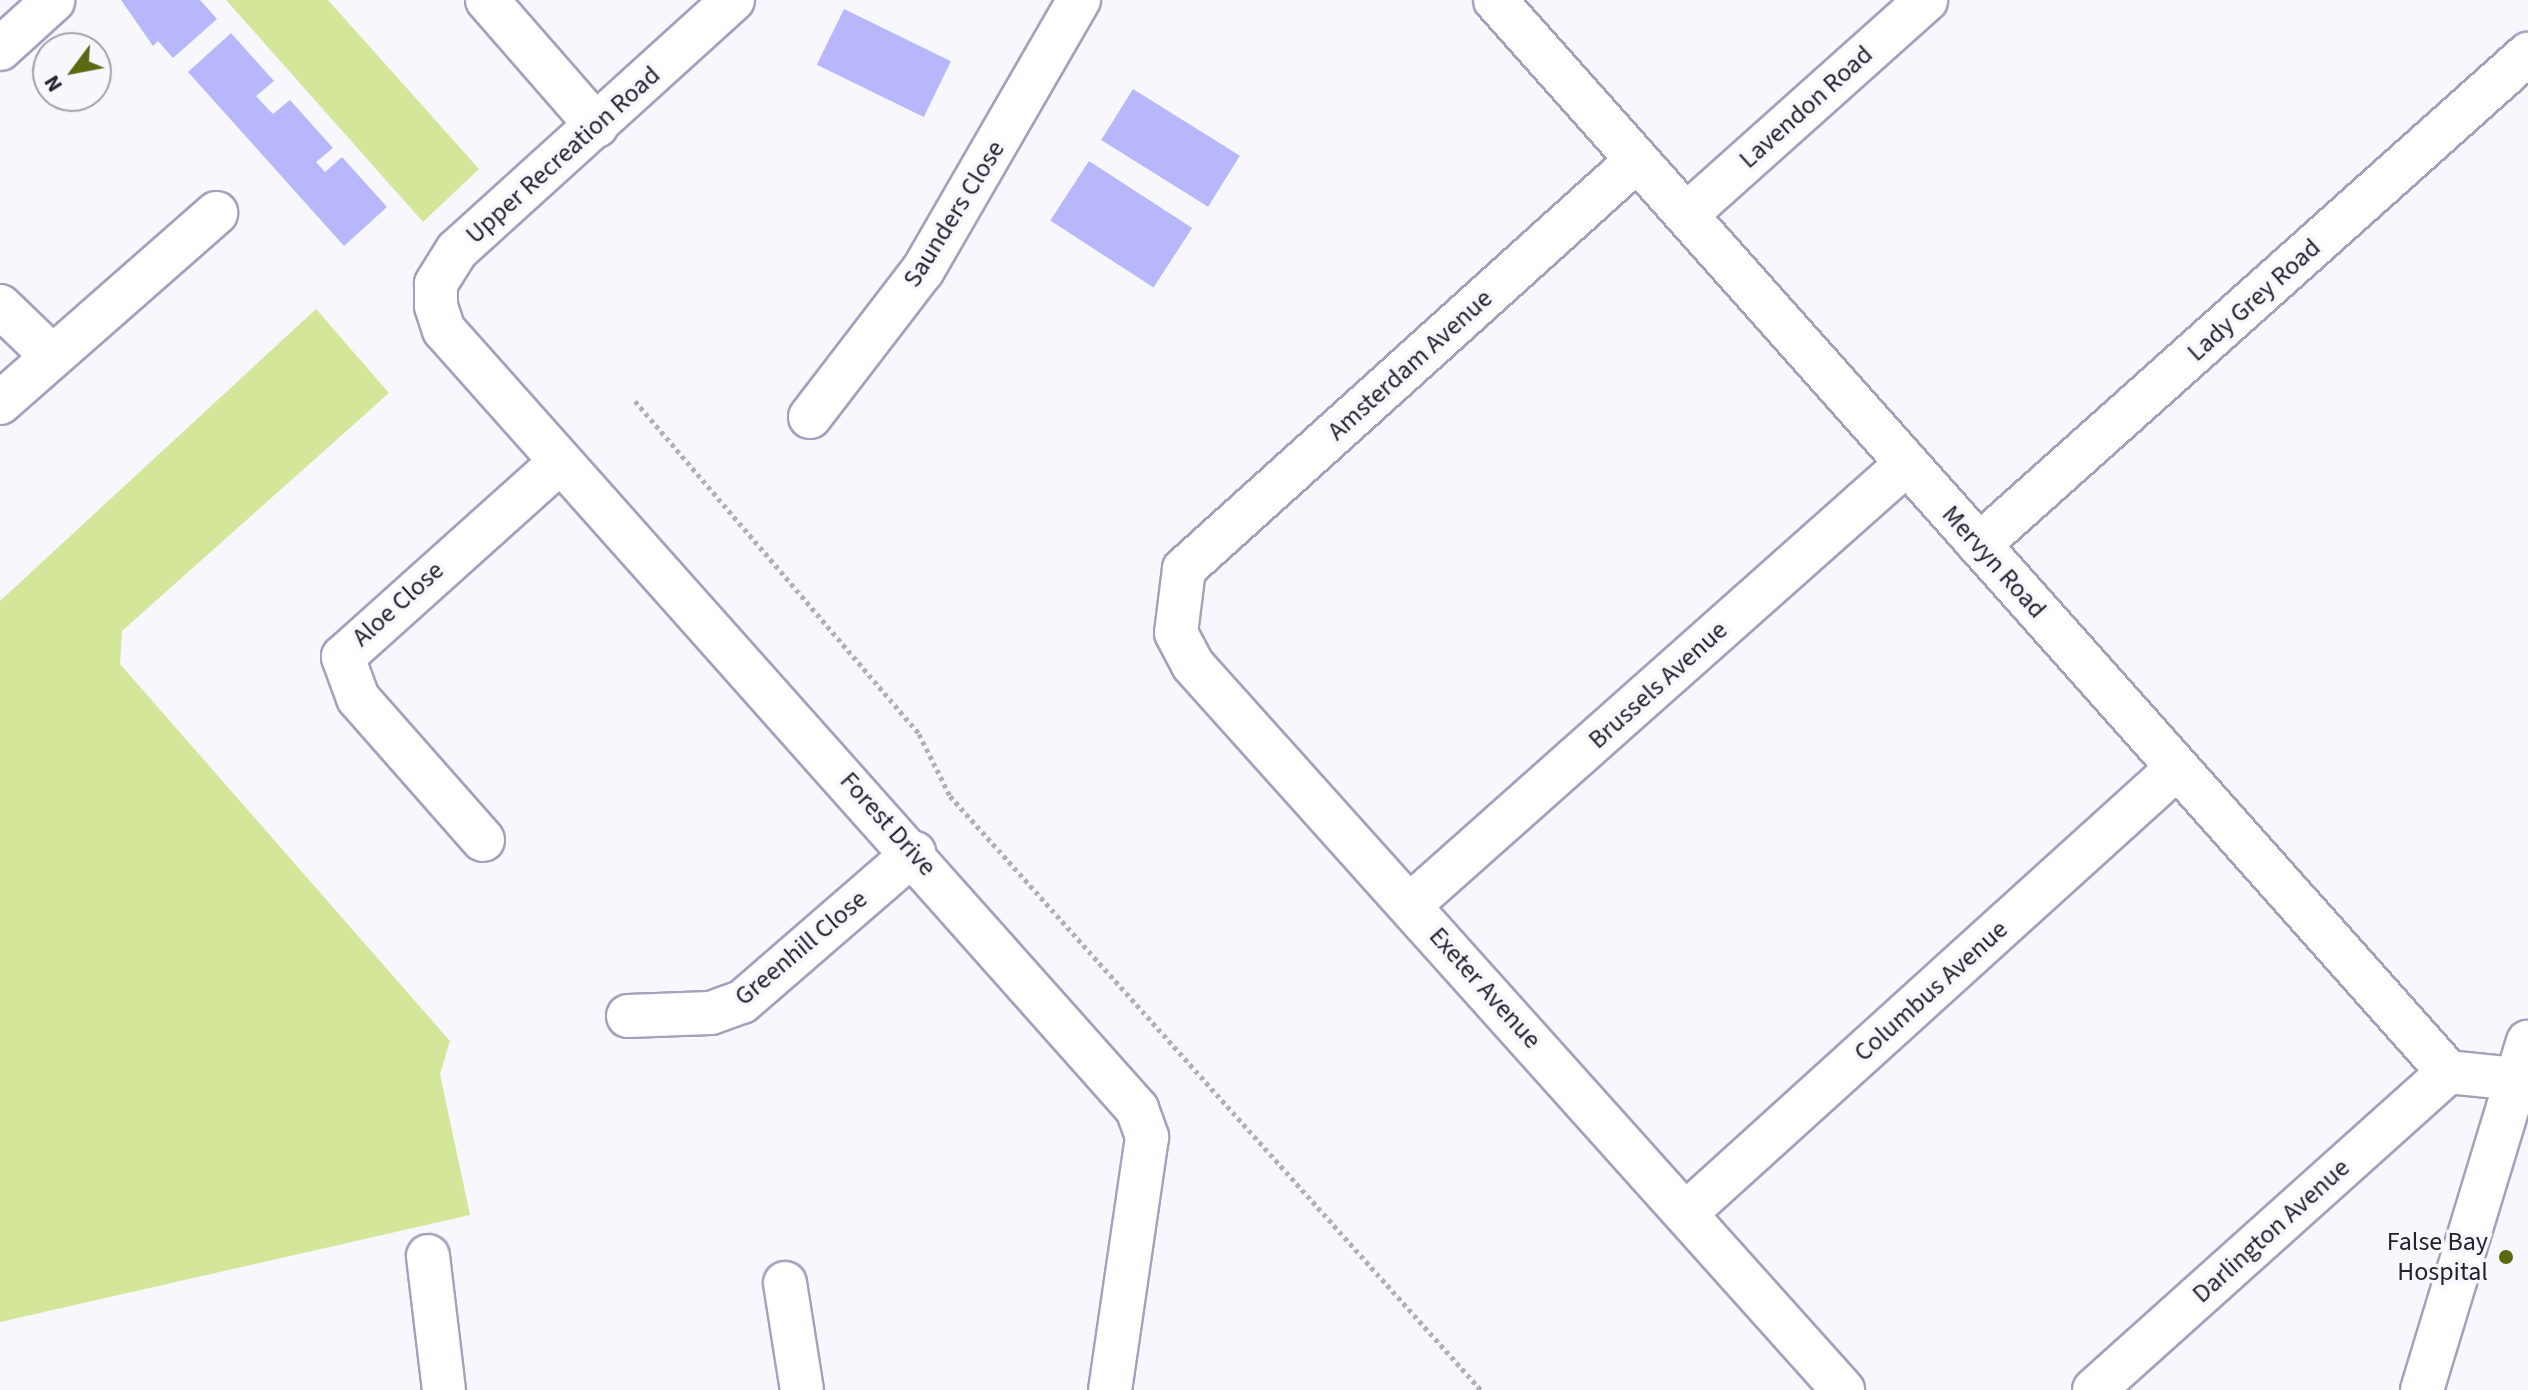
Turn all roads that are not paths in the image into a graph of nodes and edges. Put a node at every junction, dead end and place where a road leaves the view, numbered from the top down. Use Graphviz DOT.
graph roads {
  1 [pos="487,0"];
  2 [pos="733,0"];
  3 [pos="1079,0"];
  4 [pos="1495,0"];
  5 [pos="1926,0"];
  6 [pos="53,1"];
  7 [pos="0,49"];
  8 [pos="2528,54"];
  9 [pos="597,126"];
  10 [pos="1636,161"];
  11 [pos="216,213"];
  12 [pos="1687,214"];
  13 [pos="0,306"];
  14 [pos="444,330"];
  15 [pos="52,356"];
  16 [pos="0,403"];
  17 [pos="810,417"];
  18 [pos="560,462"];
  19 [pos="1905,465"];
  20 [pos="1979,545"];
  21 [pos="1184,569"];
  22 [pos="2177,768"];
  23 [pos="483,840"];
  24 [pos="914,853"];
  25 [pos="1410,905"];
  26 [pos="628,1016"];
  27 [pos="2522,1061"];
  28 [pos="2448,1072"];
  29 [pos="1686,1213"];
  30 [pos="428,1256"];
  31 [pos="785,1283"];
  32 [pos="444,1390"];
  33 [pos="802,1390"];
  34 [pos="1110,1390"];
  35 [pos="1843,1390"];
  36 [pos="2094,1390"];
  37 [pos="2422,1390"];
  1 -- 9 [label="street"];
  2 -- 9 [label="street, Upper Recreation Road"];
  3 -- 17 [label="street, Saunders Close"];
  4 -- 10 [label="street, Mervyn Road"];
  5 -- 12 [label="street, Lavendon Road"];
  6 -- 7 [label="street"];
  8 -- 20 [label="street, Lady Grey Road"];
  9 -- 14 [label="street, Upper Recreation Road"];
  10 -- 12 [label="street, Mervyn Road"];
  10 -- 21 [label="street, Amsterdam Avenue"];
  11 -- 15 [label="street"];
  12 -- 19 [label="street, Mervyn Road"];
  13 -- 15 [label="street"];
  14 -- 18 [label="street, Forest Drive"];
  15 -- 16 [label="street"];
  18 -- 23 [label="street, Aloe Close"];
  18 -- 24 [label="street, Forest Drive"];
  19 -- 20 [label="street, Mervyn Road"];
  19 -- 25 [label="street, Brussels Avenue"];
  20 -- 22 [label="street, Mervyn Road"];
  21 -- 25 [label="street, Exeter Avenue"];
  22 -- 28 [label="street, Mervyn Road"];
  22 -- 29 [label="street, Columbus Avenue"];
  24 -- 26 [label="street, Greenhill Close"];
  24 -- 34 [label="street, Forest Drive"];
  25 -- 29 [label="street, Exeter Avenue"];
  27 -- 28 [label="street"];
  27 -- 37 [label="street"];
  28 -- 36 [label="street, Darlington Avenue"];
  29 -- 35 [label="street, Exeter Avenue"];
  30 -- 32 [label="street"];
  31 -- 33 [label="street"];
}
